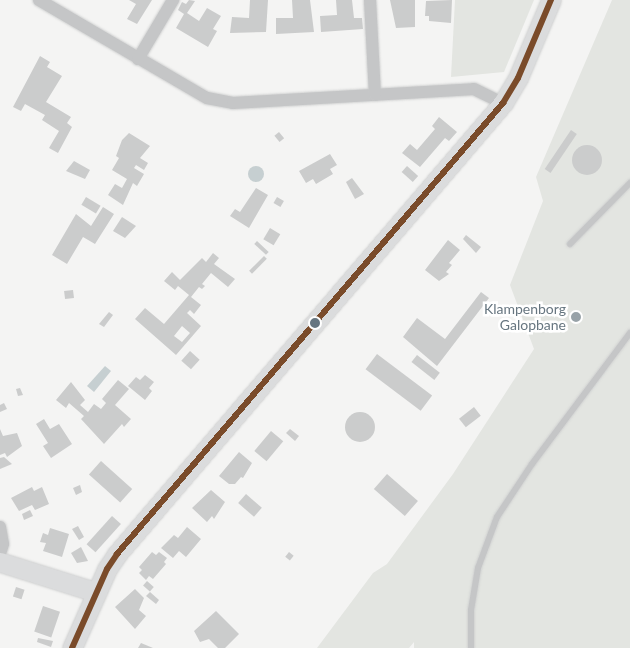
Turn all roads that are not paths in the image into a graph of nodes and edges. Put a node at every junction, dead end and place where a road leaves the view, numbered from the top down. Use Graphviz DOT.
graph roads {
  1 [pos="39,0"];
  2 [pos="173,0"];
  3 [pos="370,0"];
  4 [pos="551,0"];
  5 [pos="138,59"];
  6 [pos="375,95"];
  7 [pos="503,103"];
  8 [pos="630,183"];
  9 [pos="570,244"];
  10 [pos="630,333"];
  11 [pos="0,527"];
  12 [pos="0,554"];
  13 [pos="0,562"];
  14 [pos="96,592"];
  15 [pos="72,648"];
  16 [pos="471,648"];
  1 -- 5 [label="street"];
  2 -- 5 [label="street"];
  3 -- 6 [label="street"];
  4 -- 7 [label="street"];
  5 -- 6 [label="street"];
  6 -- 7 [label="street"];
  7 -- 14 [label="street"];
  8 -- 9 [label="lane"];
  10 -- 16 [label="lane"];
  11 -- 12 [label="street"];
  13 -- 14 [label="street"];
  14 -- 15 [label="street"];
}
